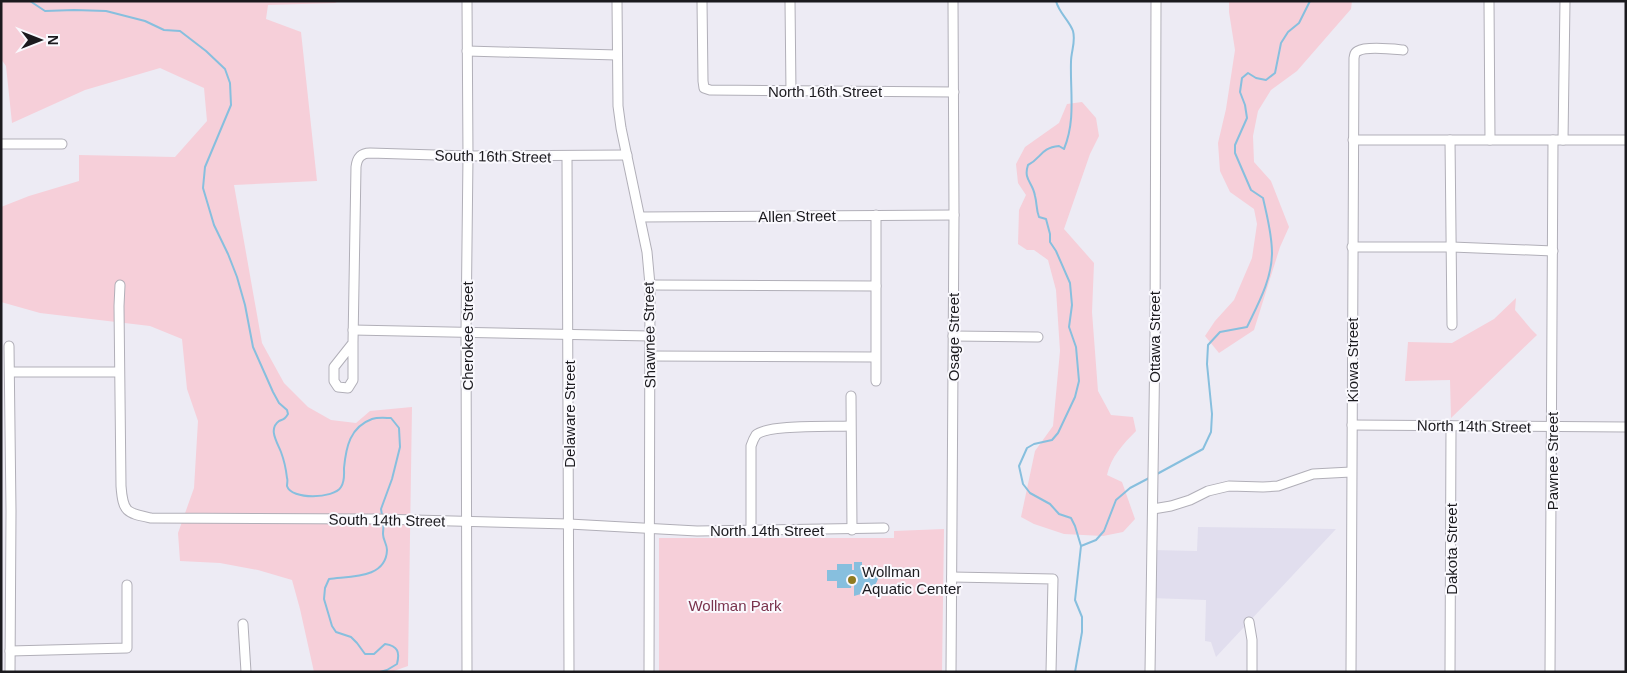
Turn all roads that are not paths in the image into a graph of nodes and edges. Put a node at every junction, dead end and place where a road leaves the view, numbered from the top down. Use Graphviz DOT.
graph roads {
  1 [pos="467,1"];
  2 [pos="617,1"];
  3 [pos="702,1"];
  4 [pos="790,1"];
  5 [pos="953,1"];
  6 [pos="1156,1"];
  7 [pos="1490,1"];
  8 [pos="1565,1"];
  9 [pos="1403,50"];
  10 [pos="467,51"];
  11 [pos="617,55"];
  12 [pos="791,92"];
  13 [pos="954,92"];
  14 [pos="1353,140"];
  15 [pos="1450,140"];
  16 [pos="1490,140"];
  17 [pos="1553,140"];
  18 [pos="1563,140"];
  19 [pos="1626,140"];
  20 [pos="1,144"];
  21 [pos="62,144"];
  22 [pos="627,155"];
  23 [pos="468,156"];
  24 [pos="567,156"];
  25 [pos="876,215"];
  26 [pos="954,215"];
  27 [pos="640,217"];
  28 [pos="1352,247"];
  29 [pos="1452,248"];
  30 [pos="1552,251"];
  31 [pos="120,285"];
  32 [pos="650,285"];
  33 [pos="876,286"];
  34 [pos="1452,325"];
  35 [pos="353,330"];
  36 [pos="466,332"];
  37 [pos="569,334"];
  38 [pos="650,336"];
  39 [pos="953,336"];
  40 [pos="1038,337"];
  41 [pos="353,343"];
  42 [pos="9,346"];
  43 [pos="650,356"];
  44 [pos="875,357"];
  45 [pos="10,372"];
  46 [pos="119,372"];
  47 [pos="876,380"];
  48 [pos="851,396"];
  49 [pos="1352,424"];
  50 [pos="850,426"];
  51 [pos="1452,426"];
  52 [pos="1552,427"];
  53 [pos="1626,427"];
  54 [pos="1351,472"];
  55 [pos="1153,509"];
  56 [pos="467,522"];
  57 [pos="569,524"];
  58 [pos="650,527"];
  59 [pos="884,528"];
  60 [pos="751,530"];
  61 [pos="852,530"];
  62 [pos="952,577"];
  63 [pos="127,585"];
  64 [pos="1249,622"];
  65 [pos="243,624"];
  66 [pos="10,651"];
  67 [pos="10,672"];
  68 [pos="246,672"];
  69 [pos="468,672"];
  70 [pos="569,672"];
  71 [pos="648,672"];
  72 [pos="950,672"];
  73 [pos="1051,672"];
  74 [pos="1150,672"];
  75 [pos="1252,672"];
  76 [pos="1351,672"];
  77 [pos="1450,672"];
  78 [pos="1550,672"];
  1 -- 10 [label="street, Cherokee Street"];
  2 -- 11 [label="street, Shawnee Street"];
  3 -- 12 [label="street, North 16th Street"];
  4 -- 12 [label="street"];
  5 -- 13 [label="street, Osage Street"];
  6 -- 55 [label="street, Ottawa Street"];
  7 -- 16 [label="street"];
  8 -- 18 [label="street"];
  9 -- 14 [label="street, Kiowa Street"];
  10 -- 11 [label="street"];
  10 -- 23 [label="street, Cherokee Street"];
  11 -- 22 [label="street, Shawnee Street"];
  12 -- 13 [label="street, North 16th Street"];
  13 -- 26 [label="street, Osage Street"];
  14 -- 15 [label="street"];
  14 -- 28 [label="street, Kiowa Street"];
  15 -- 16 [label="street"];
  15 -- 29 [label="street"];
  16 -- 17 [label="street"];
  17 -- 18 [label="street"];
  17 -- 30 [label="street, Pawnee Street"];
  18 -- 19 [label="street"];
  20 -- 21 [label="street"];
  22 -- 24 [label="street, South 16th Street"];
  22 -- 27 [label="street, Shawnee Street"];
  23 -- 24 [label="street, South 16th Street"];
  23 -- 35 [label="street, South 16th Street"];
  23 -- 36 [label="street, Cherokee Street"];
  24 -- 37 [label="street, Delaware Street"];
  25 -- 26 [label="street, Allen Street"];
  25 -- 27 [label="street, Allen Street"];
  25 -- 33 [label="street"];
  26 -- 39 [label="street, Osage Street"];
  27 -- 32 [label="street, Shawnee Street"];
  28 -- 29 [label="street"];
  28 -- 49 [label="street, Kiowa Street"];
  29 -- 30 [label="street"];
  29 -- 34 [label="street"];
  30 -- 52 [label="street, Pawnee Street"];
  31 -- 46 [label="street"];
  32 -- 33 [label="street"];
  32 -- 38 [label="street, Shawnee Street"];
  33 -- 44 [label="street"];
  35 -- 36 [label="street"];
  35 -- 41 [label="street"];
  36 -- 37 [label="street"];
  36 -- 56 [label="street, Cherokee Street"];
  37 -- 38 [label="street"];
  37 -- 57 [label="street, Delaware Street"];
  38 -- 43 [label="street, Shawnee Street"];
  39 -- 40 [label="street"];
  39 -- 62 [label="street, Osage Street"];
  42 -- 45 [label="street"];
  43 -- 44 [label="street"];
  43 -- 58 [label="street, Shawnee Street"];
  44 -- 47 [label="street"];
  45 -- 46 [label="street"];
  45 -- 66 [label="street"];
  46 -- 56 [label="street, South 14th Street"];
  48 -- 50 [label="street"];
  49 -- 51 [label="street, North 14th Street"];
  49 -- 54 [label="street, Kiowa Street"];
  50 -- 60 [label="street"];
  50 -- 61 [label="street"];
  51 -- 52 [label="street, North 14th Street"];
  51 -- 77 [label="street, Dakota Street"];
  52 -- 53 [label="street, North 14th Street"];
  52 -- 78 [label="street, Pawnee Street"];
  54 -- 55 [label="street"];
  54 -- 76 [label="street, Kiowa Street"];
  55 -- 74 [label="street, Ottawa Street"];
  56 -- 57 [label="street, South 14th Street"];
  56 -- 69 [label="street, Cherokee Street"];
  57 -- 58 [label="street, South 14th Street"];
  57 -- 70 [label="street, Delaware Street"];
  58 -- 60 [label="street, North 14th Street"];
  58 -- 71 [label="street, Shawnee Street"];
  59 -- 61 [label="street, North 14th Street"];
  60 -- 61 [label="street, North 14th Street"];
  62 -- 72 [label="street, Osage Street"];
  62 -- 73 [label="street"];
  63 -- 66 [label="street"];
  64 -- 75 [label="street"];
  65 -- 68 [label="street"];
  66 -- 67 [label="street"];
}
